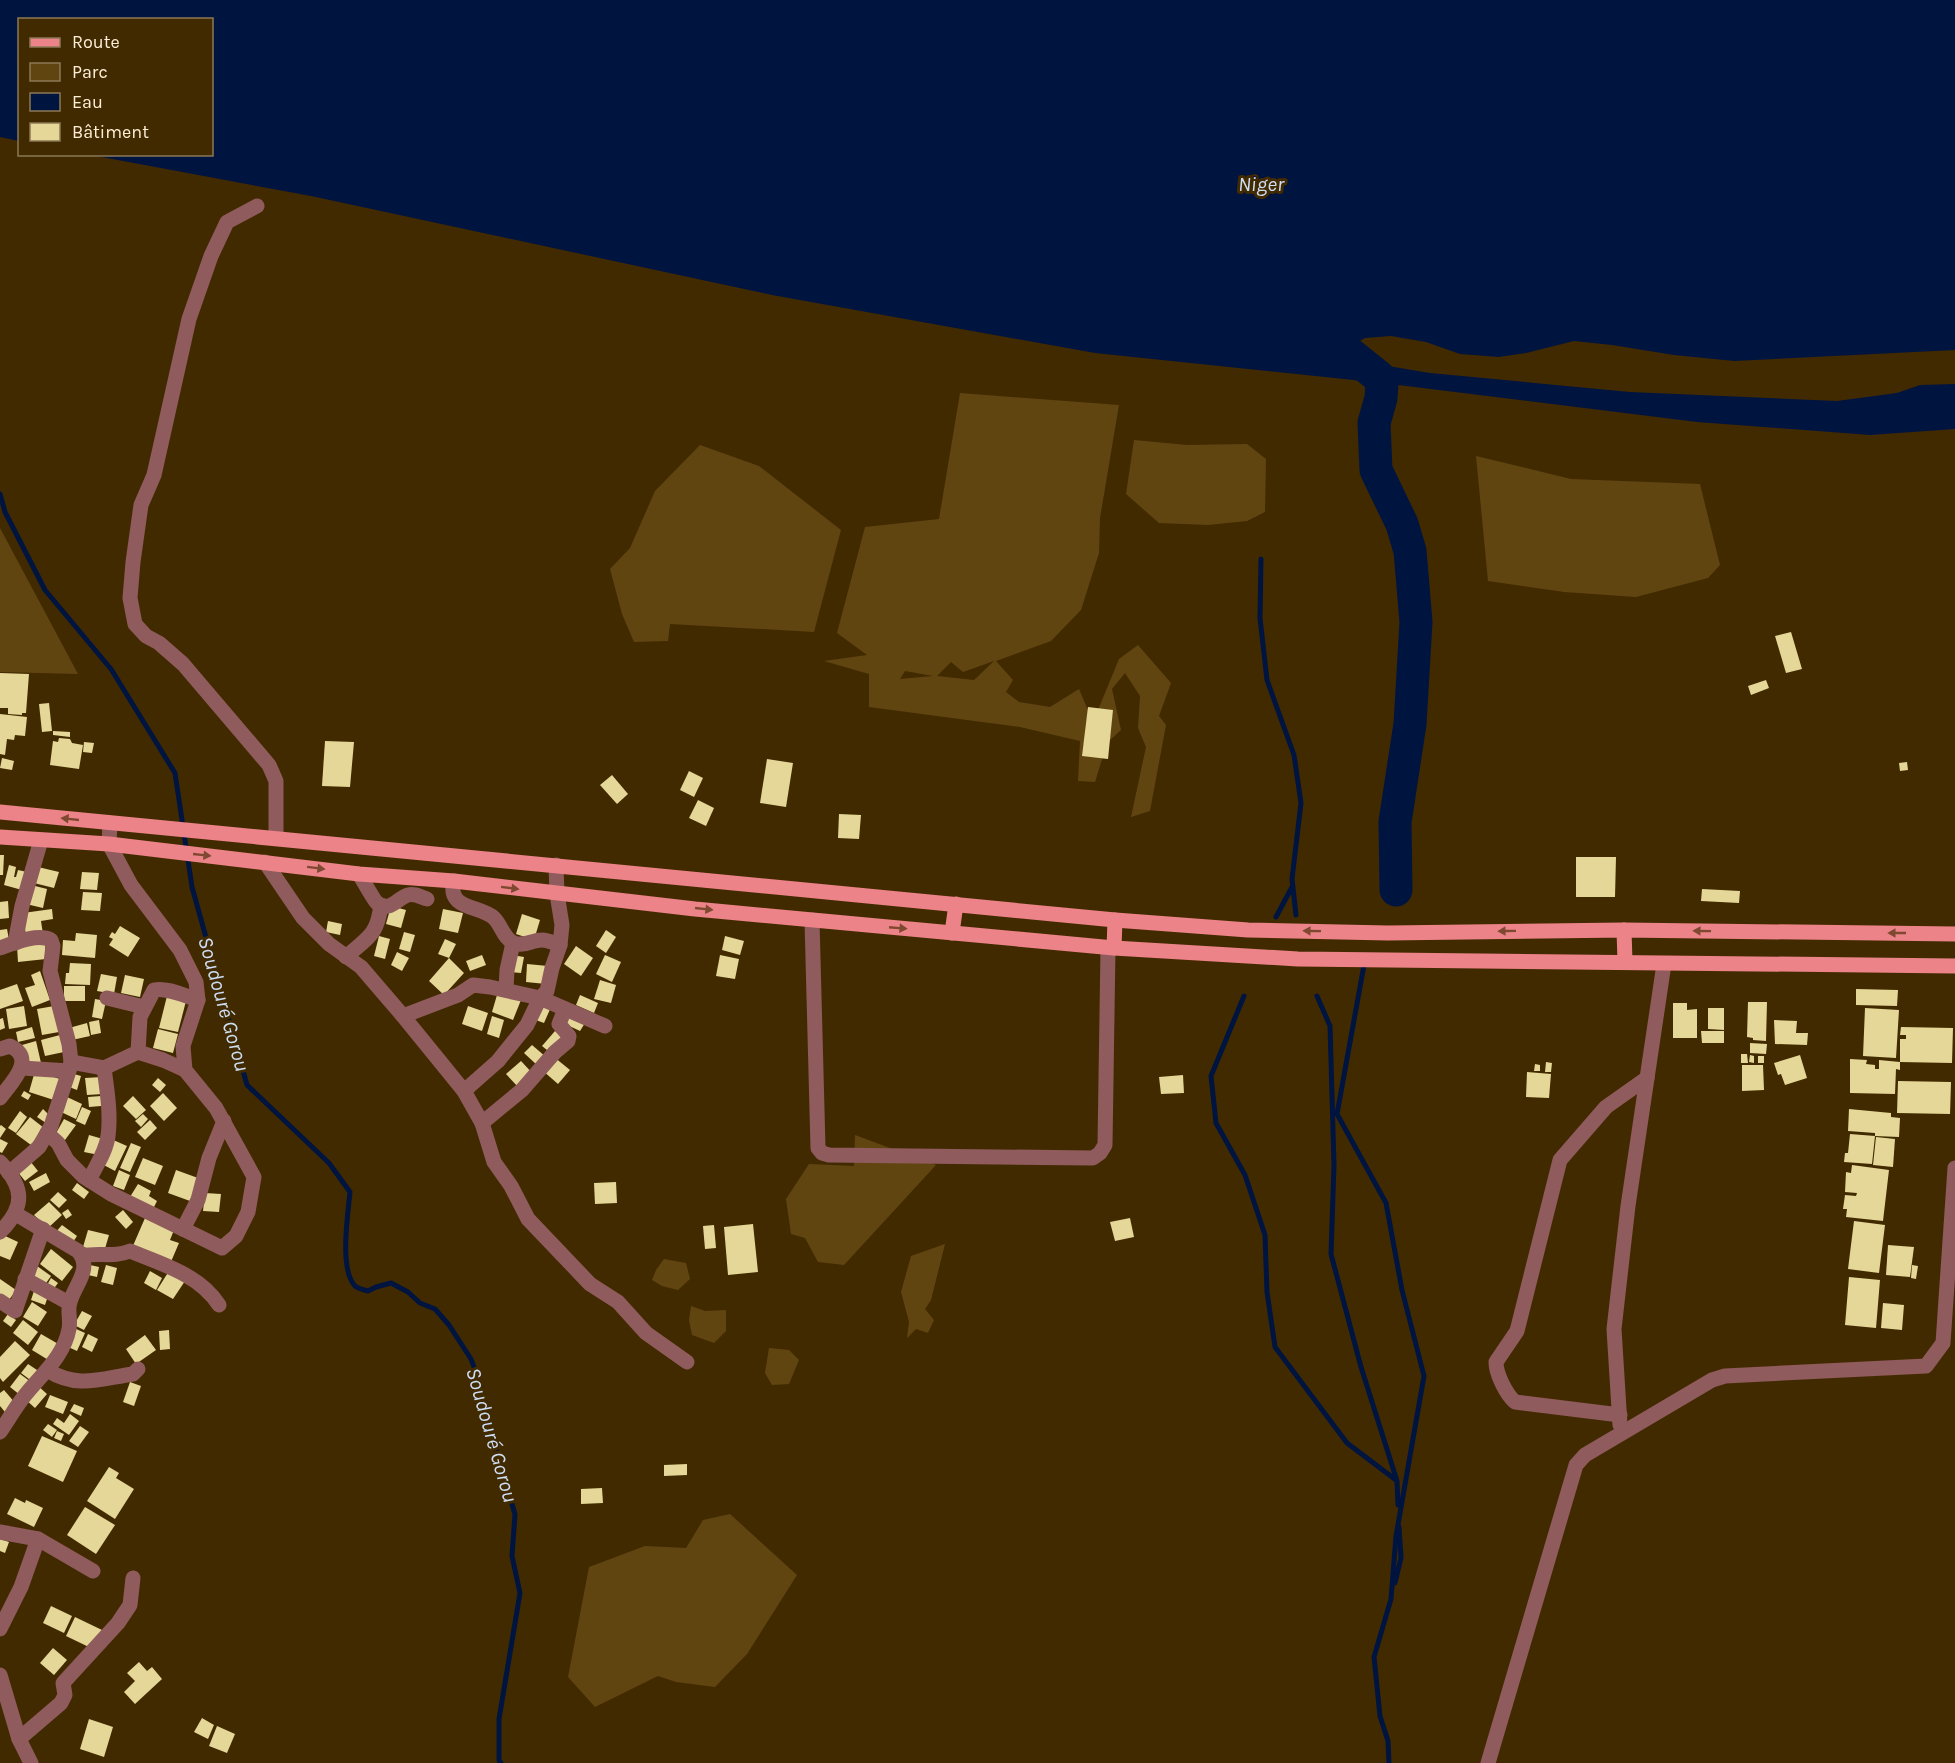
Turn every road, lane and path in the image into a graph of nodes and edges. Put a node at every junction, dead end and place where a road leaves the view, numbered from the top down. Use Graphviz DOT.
graph roads {
  1 [pos="257,206"];
  2 [pos="0,812"];
  3 [pos="110,823"];
  4 [pos="0,837"];
  5 [pos="276,838"];
  6 [pos="41,840"];
  7 [pos="109,844"];
  8 [pos="261,861"];
  9 [pos="556,866"];
  10 [pos="359,873"];
  11 [pos="454,881"];
  12 [pos="557,894"];
  13 [pos="427,899"];
  14 [pos="956,904"];
  15 [pos="381,905"];
  16 [pos="812,920"];
  17 [pos="1115,920"];
  18 [pos="1624,930"];
  19 [pos="952,933"];
  20 [pos="1955,934"];
  21 [pos="15,943"];
  22 [pos="513,943"];
  23 [pos="560,945"];
  24 [pos="0,948"];
  25 [pos="1111,948"];
  26 [pos="346,957"];
  27 [pos="1625,962"];
  28 [pos="1664,964"];
  29 [pos="1955,966"];
  30 [pos="506,990"];
  31 [pos="107,998"];
  32 [pos="540,998"];
  33 [pos="198,1000"];
  34 [pos="144,1007"];
  35 [pos="565,1009"];
  36 [pos="403,1016"];
  37 [pos="605,1026"];
  38 [pos="0,1049"];
  39 [pos="138,1052"];
  40 [pos="70,1066"];
  41 [pos="22,1068"];
  42 [pos="104,1068"];
  43 [pos="185,1070"];
  44 [pos="1647,1078"];
  45 [pos="464,1091"];
  46 [pos="0,1098"];
  47 [pos="224,1121"];
  48 [pos="482,1123"];
  49 [pos="47,1133"];
  50 [pos="5,1167"];
  51 [pos="1955,1168"];
  52 [pos="89,1180"];
  53 [pos="16,1214"];
  54 [pos="43,1229"];
  55 [pos="183,1229"];
  56 [pos="0,1232"];
  57 [pos="82,1256"];
  58 [pos="25,1279"];
  59 [pos="0,1301"];
  60 [pos="69,1303"];
  61 [pos="219,1305"];
  62 [pos="687,1362"];
  63 [pos="138,1369"];
  64 [pos="47,1370"];
  65 [pos="1620,1415"];
  66 [pos="0,1432"];
  67 [pos="1621,1434"];
  68 [pos="0,1532"];
  69 [pos="38,1539"];
  70 [pos="93,1570"];
  71 [pos="133,1578"];
  72 [pos="0,1629"];
  73 [pos="0,1675"];
  74 [pos="19,1739"];
  75 [pos="31,1763"];
  76 [pos="1488,1763"];
  1 -- 5 [label="street"];
  3 -- 2 [label="main road, one-way"];
  3 -- 5 [label="main road"];
  3 -- 7 [label="street"];
  4 -- 6 [label="main road"];
  5 -- 9 [label="main road"];
  6 -- 7 [label="main road"];
  6 -- 21 [label="street"];
  7 -- 8 [label="main road, one-way"];
  7 -- 33 [label="street"];
  8 -- 10 [label="main road, one-way"];
  8 -- 26 [label="street"];
  9 -- 12 [label="street"];
  9 -- 14 [label="main road"];
  10 -- 11 [label="main road"];
  10 -- 15 [label="street"];
  11 -- 12 [label="main road, one-way"];
  11 -- 22 [label="street"];
  12 -- 16 [label="main road, one-way"];
  12 -- 23 [label="street"];
  13 -- 15 [label="street"];
  14 -- 17 [label="main road"];
  14 -- 19 [label="main road"];
  15 -- 26 [label="street"];
  16 -- 19 [label="main road, one-way"];
  16 -- 25 [label="street"];
  18 -- 17 [label="main road, one-way"];
  17 -- 25 [label="main road"];
  20 -- 18 [label="main road, one-way"];
  18 -- 27 [label="main road"];
  19 -- 25 [label="main road"];
  21 -- 24 [label="street"];
  21 -- 40 [label="street"];
  22 -- 23 [label="street"];
  22 -- 30 [label="street"];
  23 -- 32 [label="street"];
  25 -- 27 [label="main road"];
  26 -- 36 [label="street"];
  27 -- 28 [label="main road"];
  28 -- 29 [label="main road"];
  28 -- 44 [label="street"];
  30 -- 32 [label="street"];
  30 -- 36 [label="street"];
  31 -- 34 [label="street"];
  32 -- 35 [label="street"];
  32 -- 45 [label="street"];
  33 -- 34 [label="street"];
  33 -- 43 [label="street"];
  34 -- 39 [label="street"];
  35 -- 37 [label="street"];
  35 -- 48 [label="street"];
  36 -- 45 [label="street"];
  38 -- 41 [label="street"];
  39 -- 42 [label="street"];
  39 -- 43 [label="street"];
  40 -- 41 [label="street"];
  40 -- 42 [label="street"];
  40 -- 49 [label="street"];
  41 -- 46 [label="street"];
  42 -- 52 [label="street"];
  43 -- 47 [label="street"];
  44 -- 65 [label="street"];
  44 -- 65 [label="street"];
  45 -- 48 [label="street"];
  47 -- 55 [label="street"];
  47 -- 55 [label="street"];
  48 -- 62 [label="street"];
  49 -- 50 [label="street"];
  49 -- 52 [label="street"];
  50 -- 53 [label="street"];
  51 -- 67 [label="street"];
  52 -- 55 [label="street"];
  53 -- 54 [label="street"];
  53 -- 56 [label="street"];
  54 -- 57 [label="street"];
  54 -- 58 [label="street"];
  57 -- 60 [label="street"];
  57 -- 61 [label="street"];
  58 -- 59 [label="street"];
  58 -- 60 [label="street"];
  60 -- 64 [label="street"];
  63 -- 64 [label="street"];
  64 -- 66 [label="street"];
  65 -- 67 [label="street"];
  67 -- 76 [label="street"];
  68 -- 69 [label="street"];
  69 -- 70 [label="street"];
  69 -- 72 [label="street"];
  71 -- 74 [label="street"];
  73 -- 74 [label="street"];
  74 -- 75 [label="street"];
}
